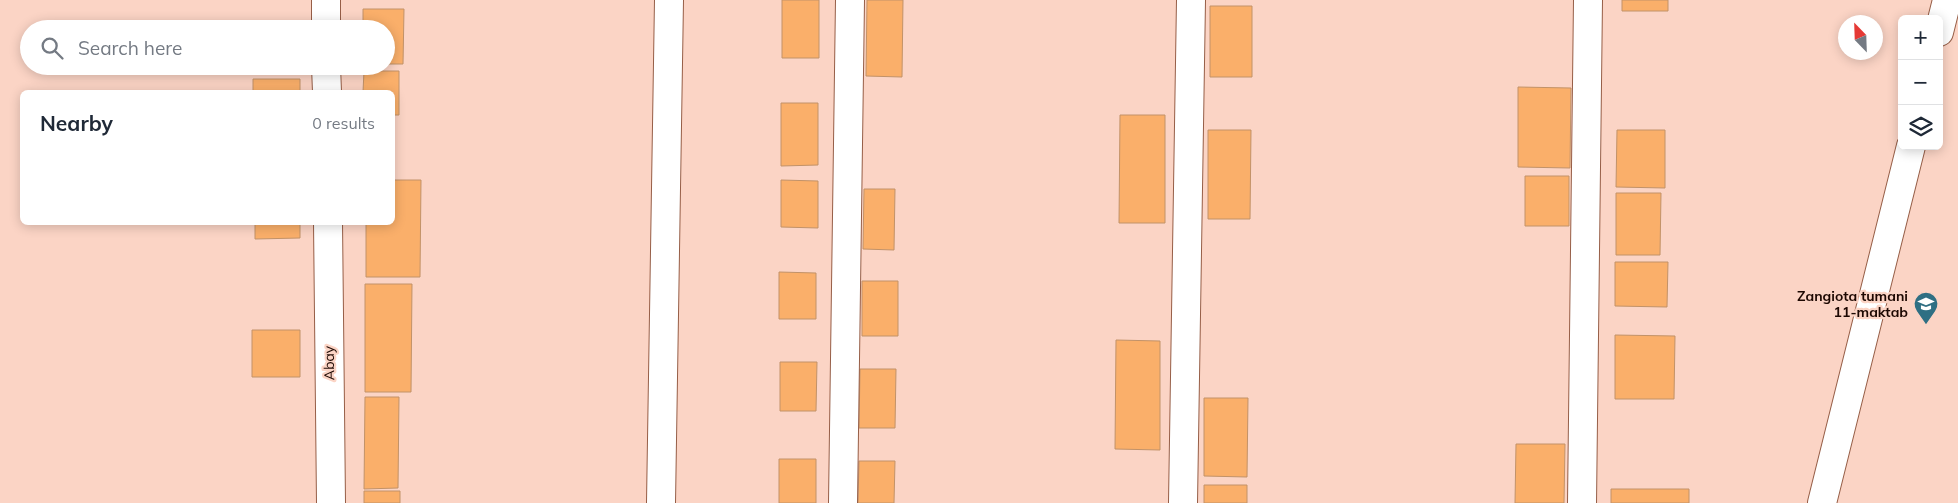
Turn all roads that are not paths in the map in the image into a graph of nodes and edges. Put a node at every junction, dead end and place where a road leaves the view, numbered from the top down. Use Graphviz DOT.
graph roads {
  1 [pos="326,0"];
  2 [pos="668,0"];
  3 [pos="850,0"];
  4 [pos="1191,0"];
  5 [pos="1588,0"];
  6 [pos="1947,0"];
  7 [pos="1943,16"];
  8 [pos="326,20"];
  9 [pos="326,75"];
  10 [pos="327,90"];
  11 [pos="1910,150"];
  12 [pos="328,225"];
  13 [pos="330,503"];
  14 [pos="661,503"];
  15 [pos="843,503"];
  16 [pos="1183,503"];
  17 [pos="1582,503"];
  18 [pos="1822,503"];
  1 -- 8 [label="street"];
  2 -- 14 [label="street"];
  3 -- 15 [label="street"];
  4 -- 16 [label="street"];
  5 -- 17 [label="street"];
  6 -- 7 [label="street"];
  9 -- 10 [label="street"];
  11 -- 18 [label="street"];
  12 -- 13 [label="street, Abay"];
}
